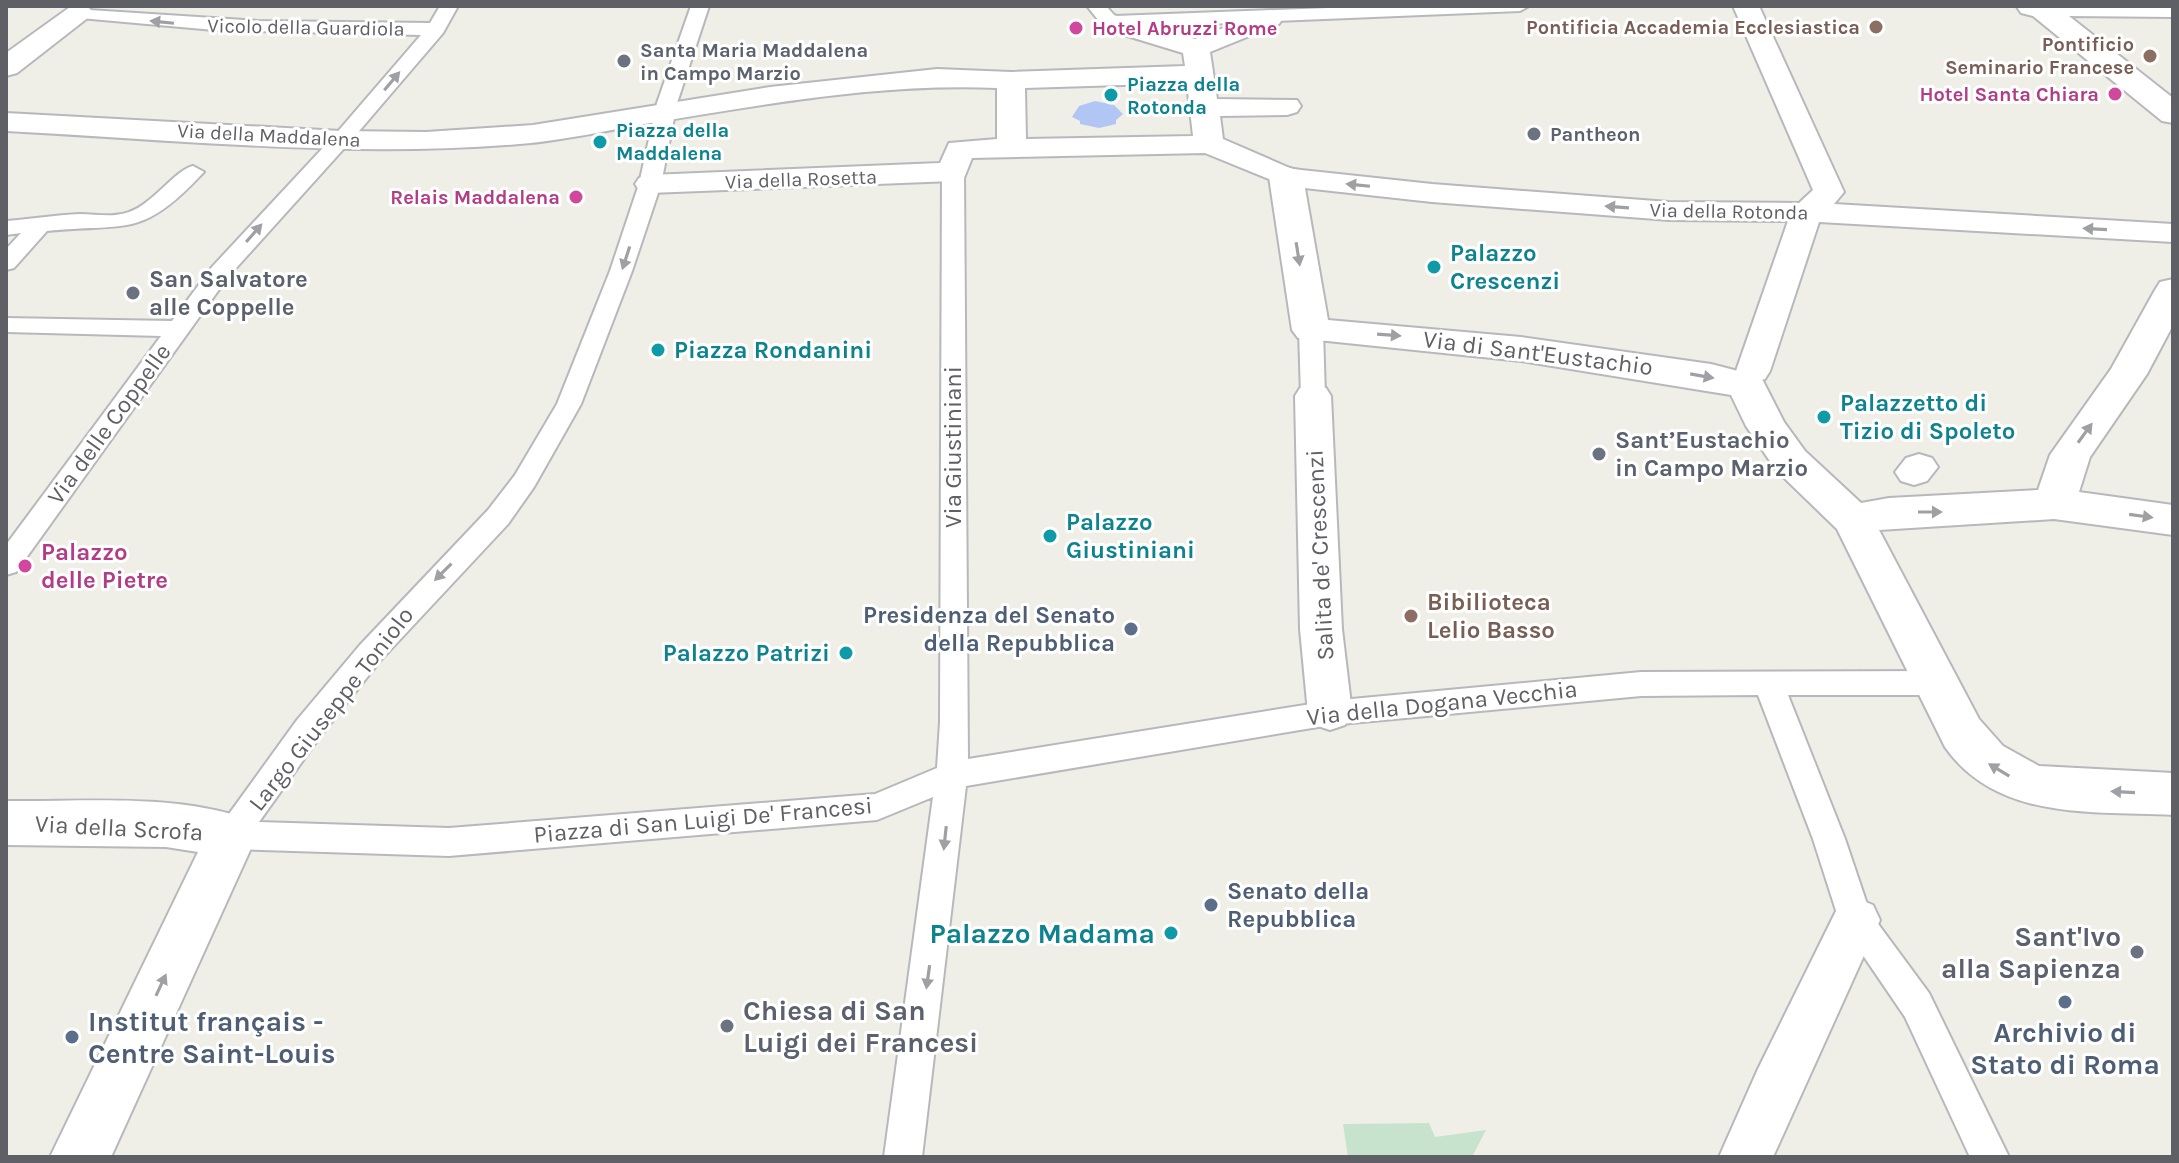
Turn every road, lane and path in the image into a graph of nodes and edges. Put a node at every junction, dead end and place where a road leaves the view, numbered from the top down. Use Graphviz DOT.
graph roads {
  1 [pos="449,6"];
  2 [pos="700,6"];
  3 [pos="1520,6"];
  4 [pos="1746,6"];
  5 [pos="2032,7"];
  6 [pos="2173,8"];
  7 [pos="84,9"];
  8 [pos="1277,13"];
  9 [pos="1103,14"];
  10 [pos="436,29"];
  11 [pos="12,56"];
  12 [pos="1198,61"];
  13 [pos="1011,80"];
  14 [pos="1287,106"];
  15 [pos="670,108"];
  16 [pos="1204,108"];
  17 [pos="2173,114"];
  18 [pos="6,122"];
  19 [pos="341,140"];
  20 [pos="1209,144"];
  21 [pos="1012,147"];
  22 [pos="193,172"];
  23 [pos="953,172"];
  24 [pos="1286,177"];
  25 [pos="650,184"];
  26 [pos="1807,212"];
  27 [pos="41,224"];
  28 [pos="6,228"];
  29 [pos="2173,233"];
  30 [pos="6,263"];
  31 [pos="2173,290"];
  32 [pos="6,325"];
  33 [pos="179,329"];
  34 [pos="1311,330"];
  35 [pos="1750,379"];
  36 [pos="1313,396"];
  37 [pos="2054,504"];
  38 [pos="1853,520"];
  39 [pos="2173,520"];
  40 [pos="6,565"];
  41 [pos="1936,683"];
  42 [pos="1769,684"];
  43 [pos="1330,713"];
  44 [pos="952,775"];
  45 [pos="2173,794"];
  46 [pos="6,823"];
  47 [pos="449,842"];
  48 [pos="221,858"];
  49 [pos="1856,920"];
  50 [pos="1984,1141"];
  51 [pos="80,1157"];
  52 [pos="903,1157"];
  53 [pos="1746,1157"];
  1 -- 10 [label="lane, Via delle Coppelle"];
  2 -- 15 [label="lane"];
  3 -- 8 [label="lane"];
  4 -- 26 [label="street"];
  5 -- 6 [label="street"];
  5 -- 17 [label="street"];
  10 -- 7 [label="lane, Vicolo della Guardiola, one-way"];
  7 -- 11 [label="street"];
  8 -- 9 [label="lane"];
  8 -- 12 [label="street"];
  9 -- 12 [label="street"];
  19 -- 10 [label="lane, Via delle Coppelle, one-way"];
  12 -- 13 [label="street"];
  12 -- 16 [label="street"];
  13 -- 15 [label="street"];
  13 -- 21 [label="street"];
  14 -- 16 [label="street"];
  15 -- 19 [label="street, Via della Maddalena"];
  15 -- 25 [label="lane"];
  16 -- 20 [label="street"];
  18 -- 19 [label="street, Via della Maddalena"];
  33 -- 19 [label="lane, Via delle Coppelle, one-way"];
  20 -- 21 [label="street"];
  20 -- 24 [label="street"];
  21 -- 23 [label="street"];
  22 -- 27 [label="lane"];
  23 -- 25 [label="street, Via della Rosetta"];
  23 -- 44 [label="lane, Via Giustiniani"];
  26 -- 24 [label="street, Via della Rotonda, one-way"];
  24 -- 34 [label="street, one-way"];
  25 -- 48 [label="lane, Largo Giuseppe Toniolo, one-way"];
  29 -- 26 [label="street, Via della Rotonda, one-way"];
  26 -- 35 [label="street"];
  27 -- 28 [label="lane"];
  27 -- 30 [label="lane"];
  37 -- 31 [label="street, one-way"];
  32 -- 33 [label="lane"];
  33 -- 40 [label="lane, Via delle Coppelle"];
  34 -- 35 [label="street, Via di Sant'Eustachio, one-way"];
  34 -- 36 [label="lane"];
  35 -- 38 [label="street"];
  36 -- 43 [label="street, Salita de' Crescenzi"];
  38 -- 37 [label="street, one-way"];
  37 -- 39 [label="street, one-way"];
  38 -- 41 [label="street"];
  41 -- 42 [label="lane, Via della Dogana Vecchia"];
  45 -- 41 [label="street, one-way"];
  42 -- 43 [label="lane, Via della Dogana Vecchia"];
  42 -- 49 [label="lane"];
  43 -- 44 [label="lane, Via della Dogana Vecchia"];
  44 -- 47 [label="lane, Piazza di San Luigi De' Francesi"];
  44 -- 52 [label="lane, one-way"];
  46 -- 48 [label="street, Via della Scrofa"];
  47 -- 48 [label="lane, Largo Giuseppe Toniolo"];
  51 -- 48 [label="street, one-way"];
  49 -- 50 [label="lane"];
  49 -- 53 [label="street"];
}
